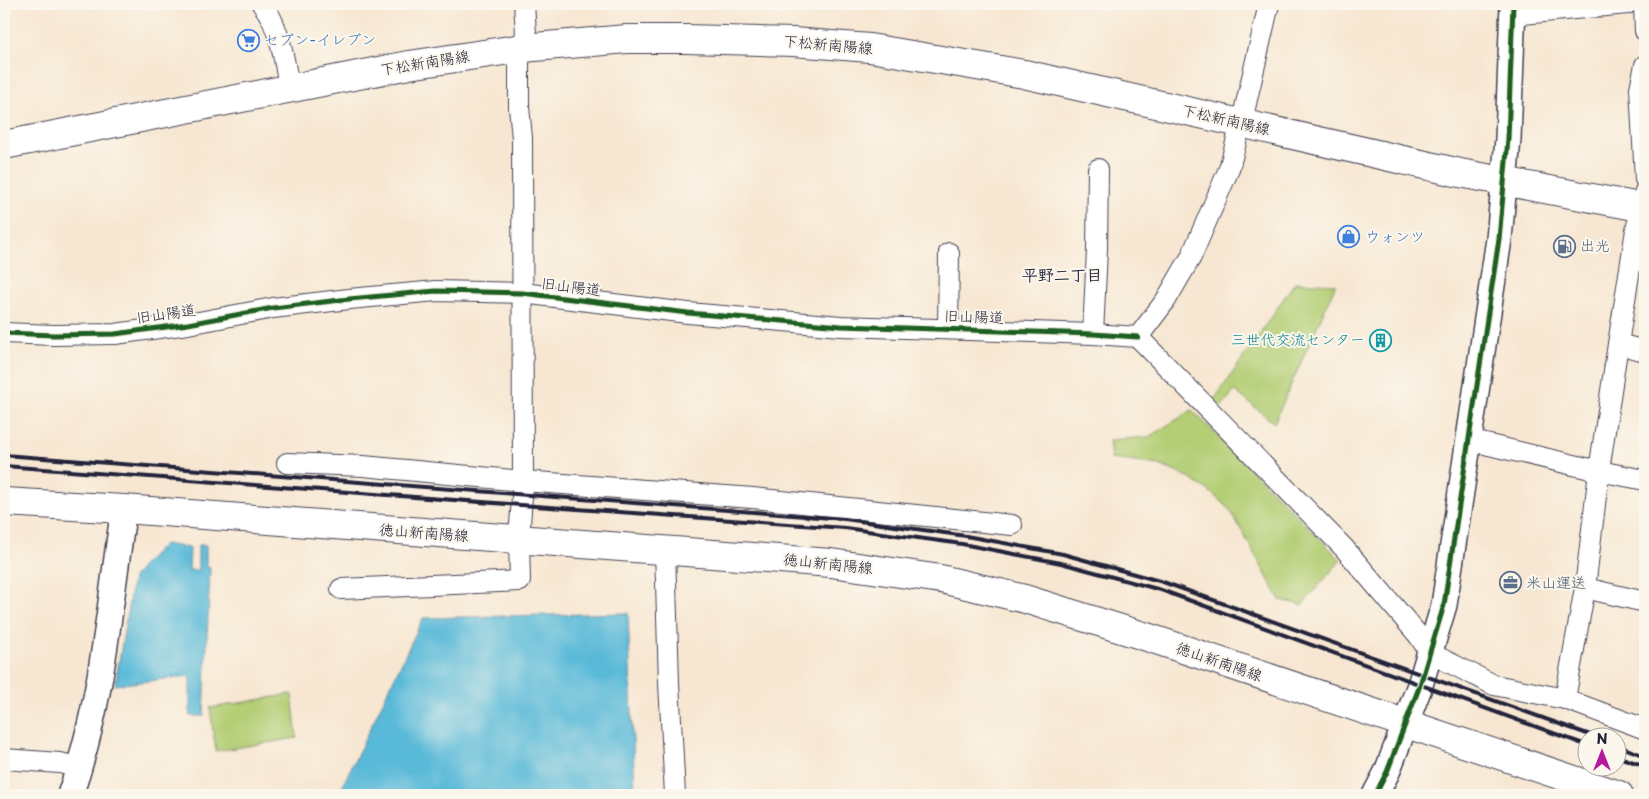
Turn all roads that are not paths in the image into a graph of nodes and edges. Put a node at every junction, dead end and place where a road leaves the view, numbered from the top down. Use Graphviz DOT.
graph roads {
  1 [pos="262,4"];
  2 [pos="524,4"];
  3 [pos="1268,4"];
  4 [pos="1627,4"];
  5 [pos="1644,4"];
  6 [pos="1513,9"];
  7 [pos="1645,31"];
  8 [pos="523,48"];
  9 [pos="1645,70"];
  10 [pos="289,88"];
  11 [pos="1241,123"];
  12 [pos="4,145"];
  13 [pos="1098,169"];
  14 [pos="1645,179"];
  15 [pos="1503,182"];
  16 [pos="1644,202"];
  17 [pos="949,252"];
  18 [pos="522,294"];
  19 [pos="948,329"];
  20 [pos="4,333"];
  21 [pos="1093,334"];
  22 [pos="1138,337"];
  23 [pos="1618,344"];
  24 [pos="1645,351"];
  25 [pos="1468,440"];
  26 [pos="286,462"];
  27 [pos="1599,470"];
  28 [pos="1645,480"];
  29 [pos="523,481"];
  30 [pos="4,502"];
  31 [pos="124,509"];
  32 [pos="1012,525"];
  33 [pos="519,540"];
  34 [pos="665,550"];
  35 [pos="1585,588"];
  36 [pos="341,589"];
  37 [pos="1645,602"];
  38 [pos="1430,653"];
  39 [pos="1566,699"];
  40 [pos="1406,724"];
  41 [pos="1645,730"];
  42 [pos="4,758"];
  43 [pos="80,768"];
  44 [pos="70,795"];
  45 [pos="675,795"];
  46 [pos="1375,795"];
  47 [pos="1619,795"];
  1 -- 10 [label="street"];
  2 -- 8 [label="street"];
  3 -- 11 [label="street"];
  4 -- 6 [label="street"];
  5 -- 7 [label="street"];
  6 -- 15 [label="street"];
  8 -- 10 [label="main road, 下松新南陽線"];
  8 -- 11 [label="main road, 下松新南陽線"];
  8 -- 18 [label="street"];
  9 -- 14 [label="street"];
  10 -- 12 [label="main road, 下松新南陽線"];
  11 -- 15 [label="main road, 下松新南陽線"];
  11 -- 22 [label="street"];
  13 -- 21 [label="street"];
  15 -- 16 [label="main road, 下松新南陽線"];
  15 -- 25 [label="street"];
  16 -- 23 [label="street"];
  17 -- 19 [label="street"];
  18 -- 19 [label="street, 旧山陽道"];
  18 -- 20 [label="street, 旧山陽道"];
  18 -- 29 [label="street"];
  19 -- 21 [label="street, 旧山陽道"];
  21 -- 22 [label="street, 旧山陽道"];
  22 -- 38 [label="street"];
  23 -- 24 [label="street"];
  23 -- 27 [label="street"];
  25 -- 27 [label="street"];
  25 -- 38 [label="street"];
  26 -- 29 [label="street"];
  27 -- 28 [label="street"];
  27 -- 35 [label="street"];
  29 -- 32 [label="street"];
  29 -- 33 [label="street"];
  30 -- 31 [label="main road, 徳山新南陽線"];
  31 -- 33 [label="main road, 徳山新南陽線"];
  31 -- 43 [label="street"];
  33 -- 34 [label="main road, 徳山新南陽線"];
  33 -- 36 [label="street"];
  34 -- 40 [label="main road, 徳山新南陽線"];
  34 -- 45 [label="street"];
  35 -- 37 [label="street"];
  35 -- 39 [label="street"];
  38 -- 39 [label="street"];
  38 -- 40 [label="street"];
  39 -- 41 [label="street"];
  40 -- 46 [label="street"];
  40 -- 47 [label="main road, 徳山新南陽線"];
  42 -- 43 [label="street"];
  43 -- 44 [label="street"];
}
